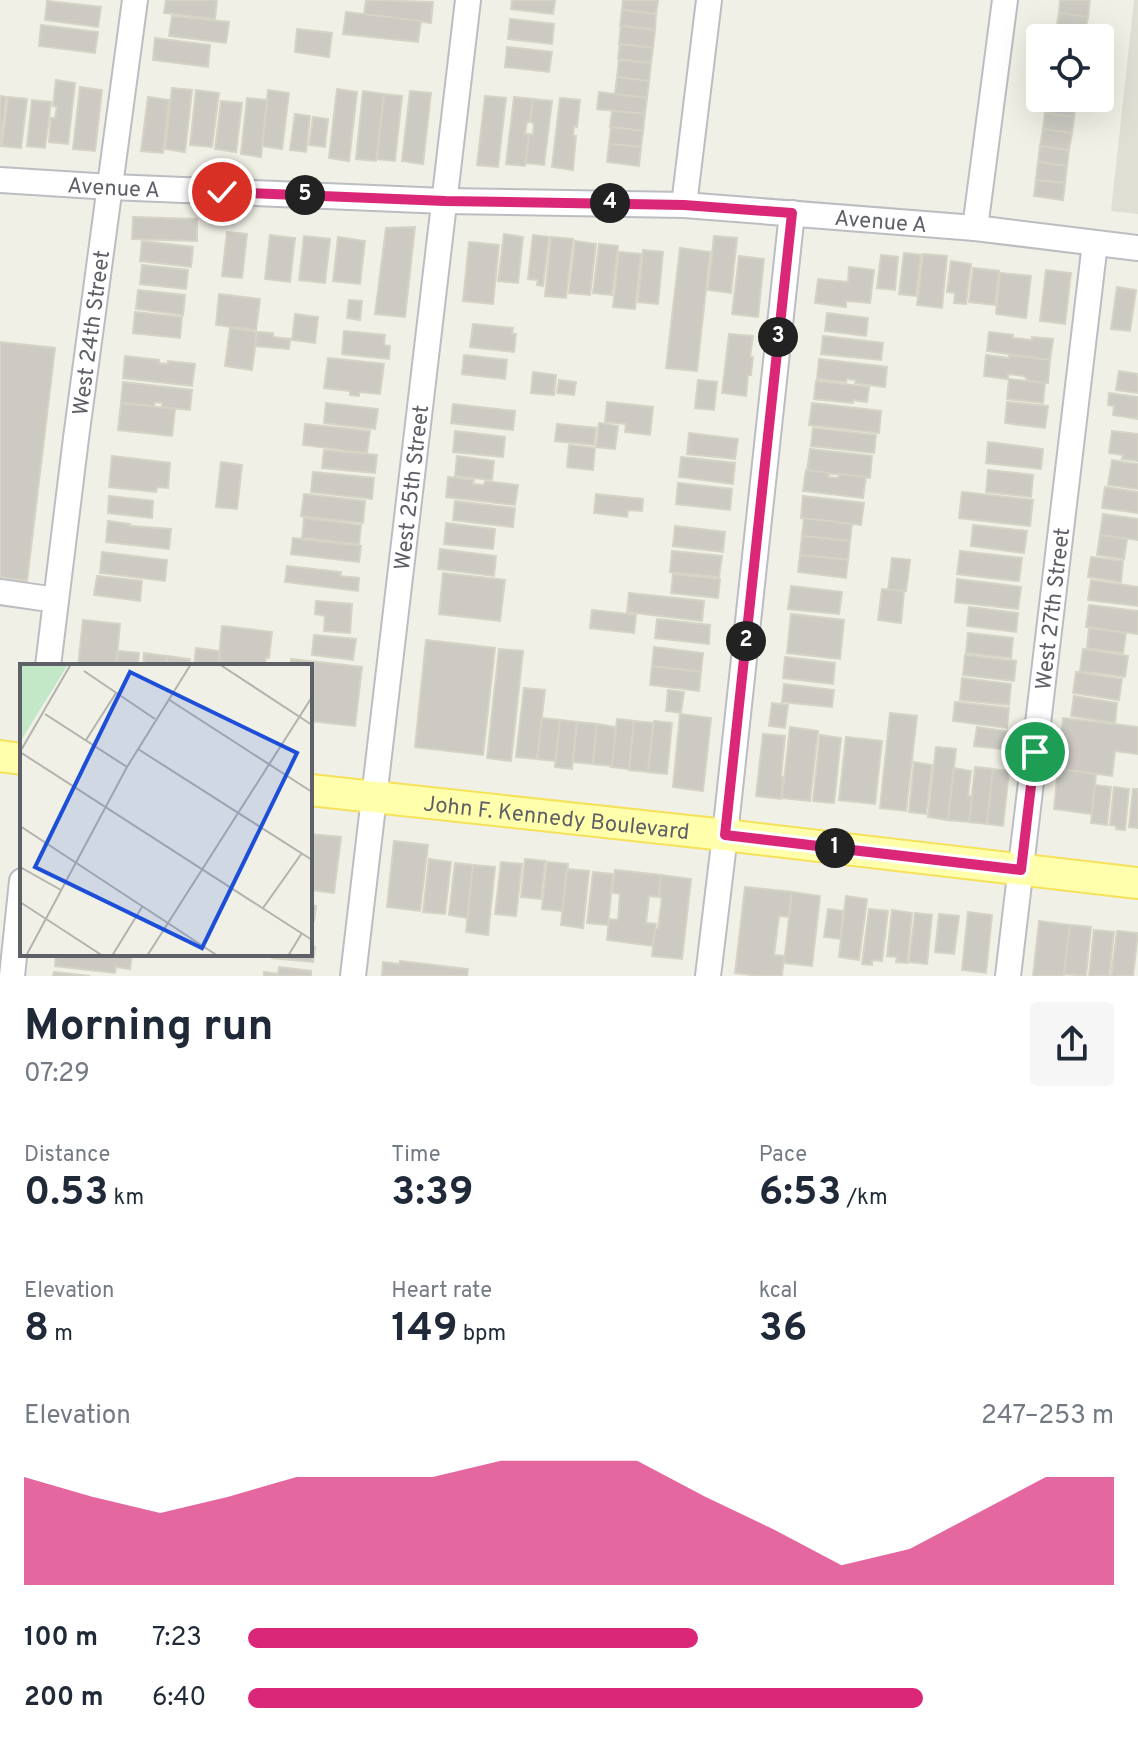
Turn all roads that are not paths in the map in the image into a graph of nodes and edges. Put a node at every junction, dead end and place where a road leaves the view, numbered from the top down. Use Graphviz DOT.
graph roads {
  1 [pos="135,0"];
  2 [pos="468,0"];
  3 [pos="709,0"];
  4 [pos="1005,0"];
  5 [pos="0,180"];
  6 [pos="111,187"];
  7 [pos="445,201"];
  8 [pos="684,205"];
  9 [pos="792,213"];
  10 [pos="975,228"];
  11 [pos="1095,243"];
  12 [pos="1138,248"];
  13 [pos="0,592"];
  14 [pos="56,600"];
  15 [pos="48,664"];
  16 [pos="0,756"];
  17 [pos="20,759"];
  18 [pos="312,790"];
  19 [pos="374,797"];
  20 [pos="725,835"];
  21 [pos="1021,870"];
  22 [pos="1138,883"];
  23 [pos="20,900"];
  24 [pos="12,976"];
  25 [pos="353,976"];
  26 [pos="708,976"];
  27 [pos="1008,976"];
  1 -- 6 [label="street, West 24th Street"];
  2 -- 7 [label="street, West 25th Street"];
  3 -- 8 [label="street"];
  4 -- 10 [label="street"];
  5 -- 6 [label="street, Avenue A"];
  6 -- 7 [label="street, Avenue A"];
  6 -- 14 [label="street, West 24th Street"];
  7 -- 8 [label="street, Avenue A"];
  7 -- 19 [label="street, West 25th Street"];
  8 -- 9 [label="street, Avenue A"];
  9 -- 10 [label="street, Avenue A"];
  9 -- 20 [label="street"];
  10 -- 11 [label="street, Avenue A"];
  11 -- 12 [label="street, Avenue A"];
  11 -- 21 [label="street, West 27th Street"];
  13 -- 14 [label="street"];
  14 -- 15 [label="street, West 24th Street"];
  16 -- 17 [label="main road"];
  18 -- 19 [label="main road, John F. Kennedy Boulevard"];
  19 -- 20 [label="main road, John F. Kennedy Boulevard"];
  19 -- 25 [label="street, West 25th Street"];
  20 -- 21 [label="main road, John F. Kennedy Boulevard"];
  20 -- 26 [label="street"];
  21 -- 22 [label="main road, John F. Kennedy Boulevard"];
  21 -- 27 [label="street, West 27th Street"];
  23 -- 24 [label="street"];
}
